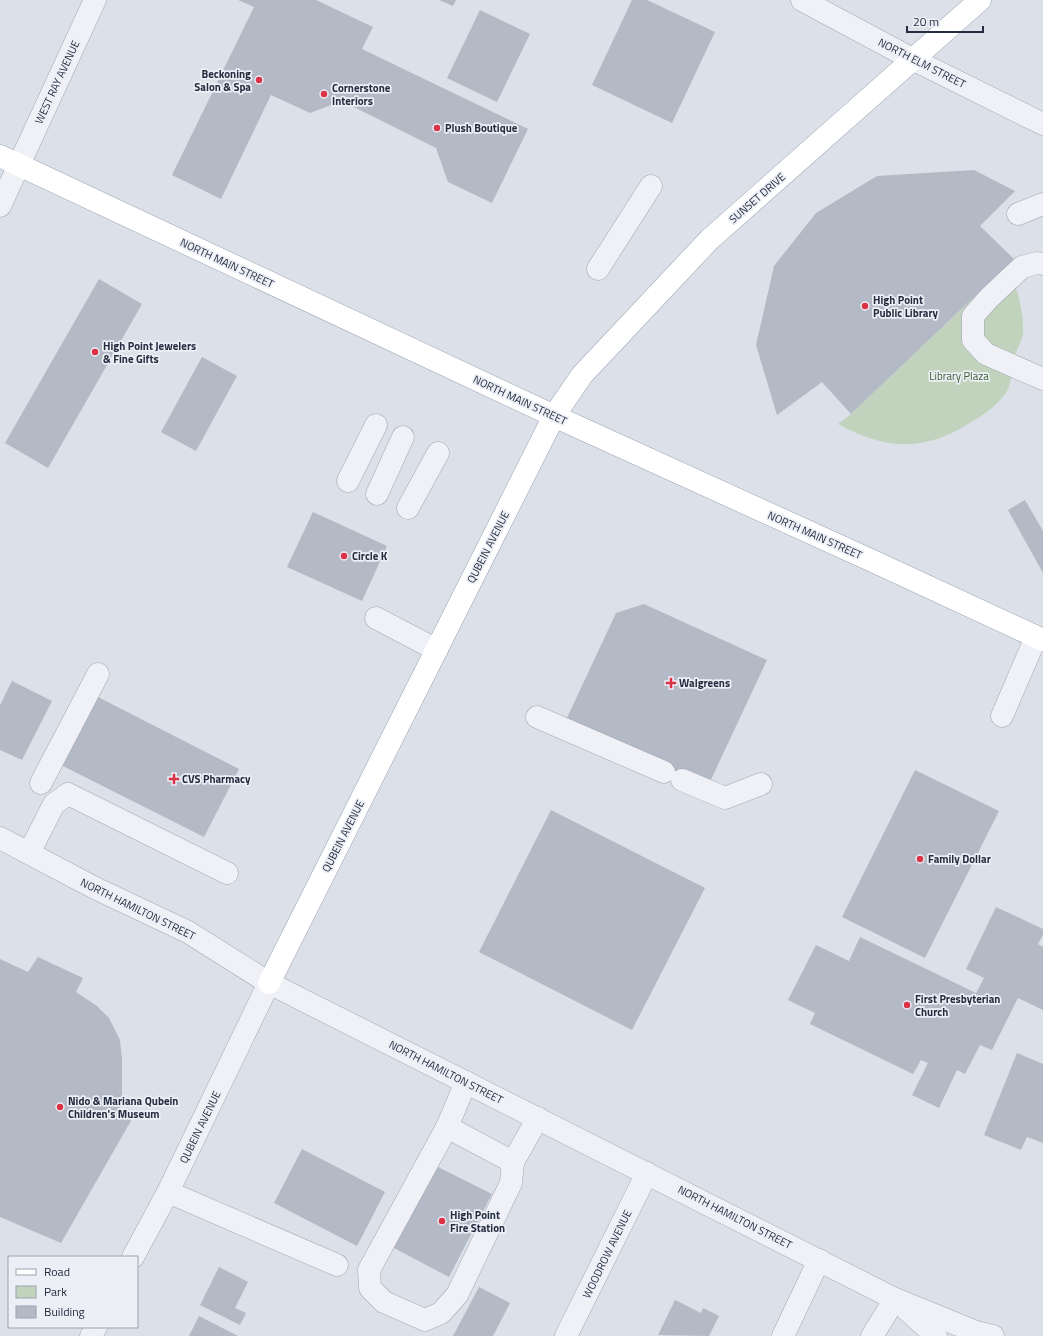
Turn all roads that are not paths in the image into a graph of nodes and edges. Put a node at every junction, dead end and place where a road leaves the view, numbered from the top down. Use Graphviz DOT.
graph roads {
  1 [pos="95,0"];
  2 [pos="802,0"];
  3 [pos="980,0"];
  4 [pos="914,60"];
  5 [pos="1043,124"];
  6 [pos="9,160"];
  7 [pos="651,186"];
  8 [pos="1043,204"];
  9 [pos="0,206"];
  10 [pos="1018,214"];
  11 [pos="1043,264"];
  12 [pos="598,269"];
  13 [pos="1043,379"];
  14 [pos="554,416"];
  15 [pos="376,425"];
  16 [pos="403,437"];
  17 [pos="438,454"];
  18 [pos="348,481"];
  19 [pos="376,494"];
  20 [pos="408,508"];
  21 [pos="376,618"];
  22 [pos="1039,639"];
  23 [pos="437,650"];
  24 [pos="98,674"];
  25 [pos="1002,716"];
  26 [pos="537,717"];
  27 [pos="41,783"];
  28 [pos="761,784"];
  29 [pos="0,838"];
  30 [pos="29,853"];
  31 [pos="227,873"];
  32 [pos="269,983"];
  33 [pos="466,1082"];
  34 [pos="538,1118"];
  35 [pos="447,1127"];
  36 [pos="513,1162"];
  37 [pos="647,1173"];
  38 [pos="168,1192"];
  39 [pos="134,1256"];
  40 [pos="818,1260"];
  41 [pos="337,1265"];
  42 [pos="895,1299"];
  43 [pos="566,1336"];
  44 [pos="783,1336"];
  45 [pos="872,1336"];
  46 [pos="936,1336"];
  47 [pos="993,1336"];
  1 -- 6 [label="street, WEST RAY AVENUE"];
  2 -- 4 [label="street, NORTH ELM STREET"];
  3 -- 4 [label="main road, SUNSET DRIVE"];
  4 -- 5 [label="street, NORTH ELM STREET"];
  4 -- 14 [label="main road, SUNSET DRIVE"];
  6 -- 9 [label="street, WEST RAY AVENUE"];
  6 -- 14 [label="main road, NORTH MAIN STREET"];
  7 -- 12 [label="street"];
  8 -- 10 [label="street"];
  11 -- 13 [label="street"];
  14 -- 22 [label="main road, NORTH MAIN STREET"];
  14 -- 23 [label="main road, QUBEIN AVENUE"];
  15 -- 18 [label="street"];
  16 -- 19 [label="street"];
  17 -- 20 [label="street"];
  21 -- 23 [label="street"];
  22 -- 25 [label="street"];
  23 -- 32 [label="main road, QUBEIN AVENUE"];
  24 -- 27 [label="street"];
  26 -- 28 [label="street"];
  29 -- 30 [label="street, NORTH HAMILTON STREET"];
  30 -- 31 [label="street"];
  30 -- 32 [label="street, NORTH HAMILTON STREET"];
  32 -- 33 [label="street, NORTH HAMILTON STREET"];
  32 -- 38 [label="street, QUBEIN AVENUE"];
  33 -- 34 [label="street, NORTH HAMILTON STREET"];
  33 -- 35 [label="street"];
  34 -- 36 [label="street"];
  34 -- 37 [label="street, NORTH HAMILTON STREET"];
  35 -- 36 [label="street"];
  35 -- 36 [label="street"];
  37 -- 40 [label="street, NORTH HAMILTON STREET"];
  37 -- 43 [label="street, WOODROW AVENUE"];
  38 -- 39 [label="street, QUBEIN AVENUE"];
  38 -- 41 [label="street"];
  40 -- 42 [label="street, NORTH HAMILTON STREET"];
  40 -- 44 [label="street"];
  42 -- 45 [label="street"];
  42 -- 46 [label="street, NORTH HAMILTON STREET"];
  42 -- 47 [label="street, NORTH HAMILTON STREET"];
}
